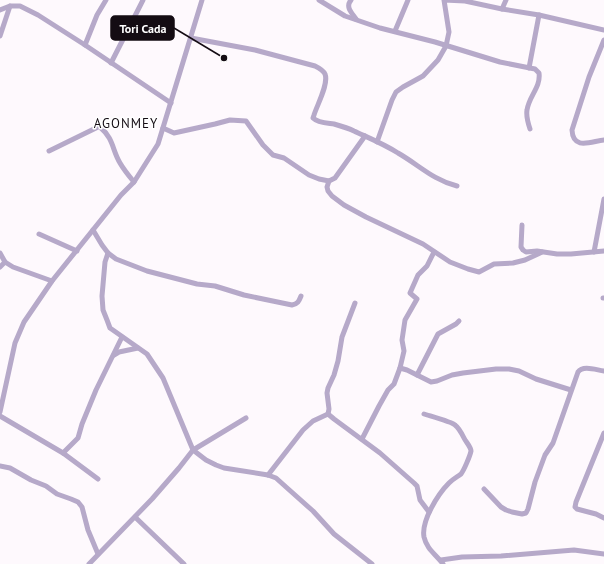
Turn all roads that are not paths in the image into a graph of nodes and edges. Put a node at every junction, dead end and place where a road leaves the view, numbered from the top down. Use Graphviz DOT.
graph roads {
  1 [pos="106,0"];
  2 [pos="143,0"];
  3 [pos="202,0"];
  4 [pos="320,0"];
  5 [pos="351,0"];
  6 [pos="408,0"];
  7 [pos="443,0"];
  8 [pos="506,0"];
  9 [pos="21,3"];
  10 [pos="10,6"];
  11 [pos="502,9"];
  12 [pos="0,10"];
  13 [pos="539,15"];
  14 [pos="356,20"];
  15 [pos="604,30"];
  16 [pos="395,31"];
  17 [pos="0,36"];
  18 [pos="191,38"];
  19 [pos="604,40"];
  20 [pos="85,45"];
  21 [pos="446,46"];
  22 [pos="111,63"];
  23 [pos="529,68"];
  24 [pos="171,103"];
  25 [pos="163,128"];
  26 [pos="530,129"];
  27 [pos="365,136"];
  28 [pos="604,140"];
  29 [pos="378,142"];
  30 [pos="49,151"];
  31 [pos="328,181"];
  32 [pos="134,182"];
  33 [pos="457,186"];
  34 [pos="604,199"];
  35 [pos="522,225"];
  36 [pos="94,230"];
  37 [pos="39,234"];
  38 [pos="77,250"];
  39 [pos="604,251"];
  40 [pos="434,252"];
  41 [pos="542,252"];
  42 [pos="594,252"];
  43 [pos="0,253"];
  44 [pos="108,253"];
  45 [pos="5,262"];
  46 [pos="0,267"];
  47 [pos="52,281"];
  48 [pos="301,296"];
  49 [pos="355,303"];
  50 [pos="459,321"];
  51 [pos="122,337"];
  52 [pos="138,348"];
  53 [pos="113,356"];
  54 [pos="400,368"];
  55 [pos="604,371"];
  56 [pos="417,375"];
  57 [pos="571,390"];
  58 [pos="0,412"];
  59 [pos="328,414"];
  60 [pos="424,414"];
  61 [pos="0,416"];
  62 [pos="246,418"];
  63 [pos="604,433"];
  64 [pos="362,440"];
  65 [pos="193,450"];
  66 [pos="63,453"];
  67 [pos="0,466"];
  68 [pos="268,475"];
  69 [pos="98,479"];
  70 [pos="484,489"];
  71 [pos="429,512"];
  72 [pos="135,517"];
  73 [pos="604,518"];
  74 [pos="98,554"];
  75 [pos="604,554"];
  76 [pos="442,562"];
  77 [pos="89,564"];
  78 [pos="184,564"];
  79 [pos="372,564"];
  1 -- 20 [label="street"];
  2 -- 22 [label="street"];
  3 -- 18 [label="street"];
  4 -- 14 [label="street"];
  5 -- 14 [label="street"];
  6 -- 16 [label="street"];
  7 -- 11 [label="street"];
  7 -- 21 [label="street"];
  8 -- 11 [label="street"];
  9 -- 10 [label="street"];
  9 -- 20 [label="street"];
  10 -- 12 [label="street"];
  10 -- 17 [label="street"];
  11 -- 13 [label="street"];
  13 -- 15 [label="street"];
  13 -- 23 [label="street"];
  14 -- 16 [label="street"];
  16 -- 21 [label="street"];
  18 -- 24 [label="street"];
  18 -- 27 [label="street"];
  19 -- 28 [label="street"];
  20 -- 22 [label="street"];
  21 -- 23 [label="street"];
  21 -- 29 [label="street"];
  22 -- 24 [label="street"];
  23 -- 26 [label="street"];
  24 -- 25 [label="street"];
  25 -- 31 [label="street"];
  25 -- 32 [label="street"];
  27 -- 29 [label="street"];
  27 -- 31 [label="street"];
  29 -- 33 [label="street"];
  30 -- 32 [label="street"];
  31 -- 40 [label="street"];
  32 -- 36 [label="street"];
  34 -- 42 [label="street"];
  35 -- 41 [label="street"];
  36 -- 38 [label="street"];
  36 -- 44 [label="street"];
  37 -- 38 [label="street"];
  38 -- 47 [label="street"];
  39 -- 42 [label="street"];
  40 -- 41 [label="street"];
  40 -- 54 [label="street"];
  41 -- 42 [label="street"];
  43 -- 45 [label="street"];
  44 -- 48 [label="street"];
  44 -- 51 [label="street"];
  45 -- 46 [label="street"];
  45 -- 47 [label="street"];
  47 -- 58 [label="street"];
  49 -- 59 [label="street"];
  50 -- 56 [label="street"];
  51 -- 52 [label="street"];
  51 -- 53 [label="street"];
  52 -- 53 [label="street"];
  52 -- 65 [label="street"];
  53 -- 66 [label="street"];
  54 -- 56 [label="street"];
  54 -- 64 [label="street"];
  55 -- 57 [label="street"];
  56 -- 57 [label="street"];
  57 -- 70 [label="street"];
  59 -- 64 [label="street"];
  59 -- 68 [label="street"];
  60 -- 71 [label="street"];
  61 -- 66 [label="street"];
  62 -- 65 [label="street"];
  63 -- 73 [label="street"];
  64 -- 71 [label="street"];
  65 -- 68 [label="street"];
  65 -- 72 [label="street"];
  66 -- 69 [label="street"];
  67 -- 74 [label="street"];
  68 -- 79 [label="street"];
  71 -- 76 [label="street"];
  72 -- 74 [label="street"];
  72 -- 78 [label="street"];
  74 -- 77 [label="street"];
  75 -- 76 [label="street"];
}
